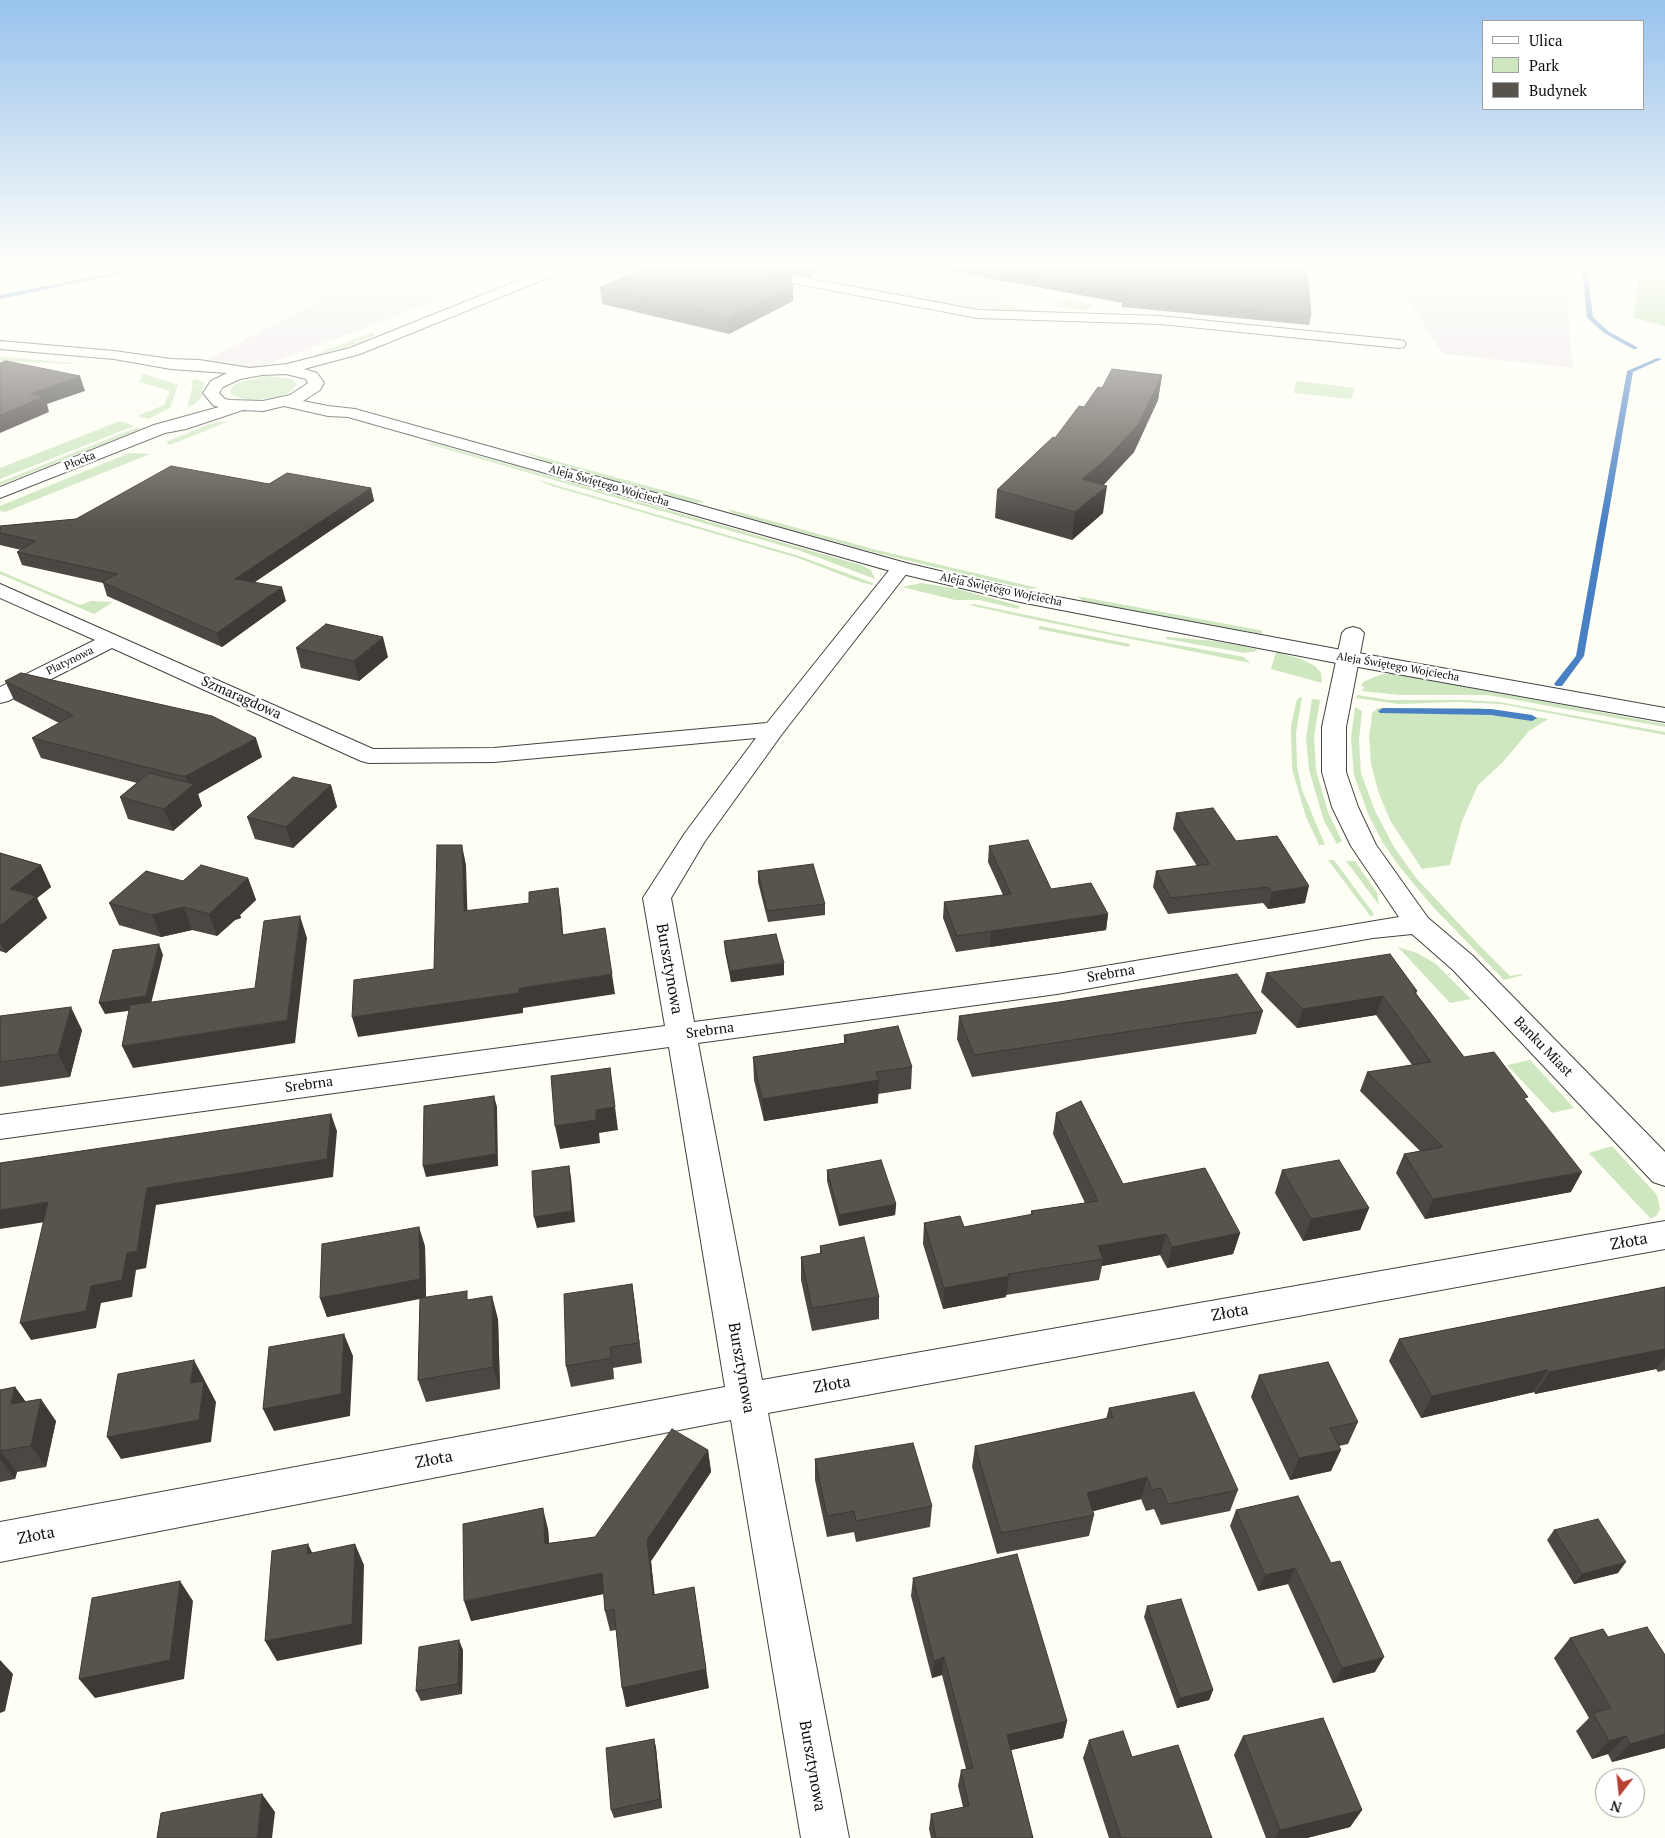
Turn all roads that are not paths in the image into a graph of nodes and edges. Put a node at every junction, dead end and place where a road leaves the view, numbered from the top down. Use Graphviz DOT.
graph roads {
  1 [pos="86,353"];
  2 [pos="348,353"];
  3 [pos="353,353"];
  4 [pos="171,364"];
  5 [pos="287,369"];
  6 [pos="249,372"];
  7 [pos="311,384"];
  8 [pos="215,391"];
  9 [pos="286,402"];
  10 [pos="240,406"];
  11 [pos="349,412"];
  12 [pos="160,429"];
  13 [pos="0,493"];
  14 [pos="900,568"];
  15 [pos="0,590"];
  16 [pos="1353,633"];
  17 [pos="112,640"];
  18 [pos="1347,658"];
  19 [pos="0,696"];
  20 [pos="1665,715"];
  21 [pos="774,730"];
  22 [pos="1418,924"];
  23 [pos="680,1035"];
  24 [pos="0,1127"];
  25 [pos="1665,1173"];
  26 [pos="1665,1235"];
  27 [pos="747,1400"];
  28 [pos="0,1542"];
  29 [pos="825,1838"];
  1 -- 4 [label="street"];
  2 -- 5 [label="street"];
  3 -- 7 [label="street"];
  4 -- 6 [label="street"];
  4 -- 8 [label="street"];
  5 -- 6 [label="street"];
  5 -- 7 [label="street"];
  6 -- 8 [label="street, Płocka"];
  7 -- 9 [label="street"];
  7 -- 11 [label="street, Aleja Świętego Wojciecha"];
  8 -- 10 [label="street"];
  8 -- 12 [label="street, Płocka"];
  9 -- 10 [label="street"];
  9 -- 11 [label="street, Aleja Świętego Wojciecha"];
  10 -- 12 [label="street, Płocka"];
  11 -- 14 [label="street, Aleja Świętego Wojciecha"];
  12 -- 13 [label="street, Płocka"];
  14 -- 18 [label="street, Aleja Świętego Wojciecha"];
  14 -- 21 [label="street"];
  15 -- 17 [label="street, Szmaragdowa"];
  16 -- 18 [label="street, Banku Miast"];
  17 -- 19 [label="street, Platynowa"];
  17 -- 21 [label="street, Szmaragdowa"];
  18 -- 20 [label="street, Aleja Świętego Wojciecha"];
  18 -- 22 [label="street, Banku Miast"];
  21 -- 23 [label="street, Bursztynowa"];
  22 -- 23 [label="street, Srebrna"];
  22 -- 25 [label="street, Banku Miast"];
  23 -- 24 [label="street, Srebrna"];
  23 -- 27 [label="street, Bursztynowa"];
  26 -- 27 [label="street, Złota"];
  27 -- 28 [label="street, Złota"];
  27 -- 29 [label="street, Bursztynowa"];
}
